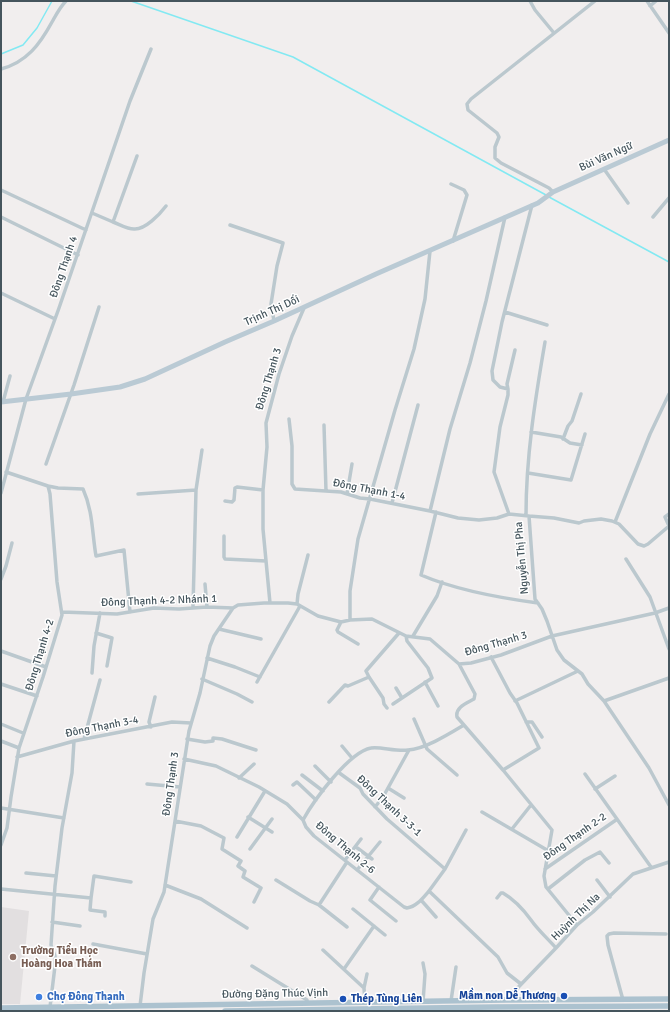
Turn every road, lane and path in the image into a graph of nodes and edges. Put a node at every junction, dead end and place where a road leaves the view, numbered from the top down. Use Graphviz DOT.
graph roads {
  1 [pos="66,1"];
  2 [pos="530,1"];
  3 [pos="595,1"];
  4 [pos="647,1"];
  5 [pos="656,1"];
  6 [pos="650,6"];
  7 [pos="669,24"];
  8 [pos="665,27"];
  9 [pos="554,33"];
  10 [pos="669,33"];
  11 [pos="151,49"];
  12 [pos="1,69"];
  13 [pos="669,140"];
  14 [pos="137,156"];
  15 [pos="604,168"];
  16 [pos="451,184"];
  17 [pos="1,190"];
  18 [pos="552,192"];
  19 [pos="669,198"];
  20 [pos="541,201"];
  21 [pos="628,203"];
  22 [pos="532,205"];
  23 [pos="166,206"];
  24 [pos="92,214"];
  25 [pos="1,217"];
  26 [pos="505,217"];
  27 [pos="653,217"];
  28 [pos="113,222"];
  29 [pos="230,225"];
  30 [pos="86,230"];
  31 [pos="453,241"];
  32 [pos="430,251"];
  33 [pos="78,255"];
  34 [pos="1,293"];
  35 [pos="99,307"];
  36 [pos="304,308"];
  37 [pos="505,312"];
  38 [pos="55,319"];
  39 [pos="274,321"];
  40 [pos="547,325"];
  41 [pos="545,342"];
  42 [pos="515,350"];
  43 [pos="10,376"];
  44 [pos="508,389"];
  45 [pos="71,394"];
  46 [pos="581,394"];
  47 [pos="669,394"];
  48 [pos="26,398"];
  49 [pos="2,402"];
  50 [pos="418,405"];
  51 [pos="289,419"];
  52 [pos="324,425"];
  53 [pos="531,432"];
  54 [pos="585,434"];
  55 [pos="563,439"];
  56 [pos="582,445"];
  57 [pos="202,450"];
  58 [pos="46,464"];
  59 [pos="352,464"];
  60 [pos="6,472"];
  61 [pos="528,473"];
  62 [pos="48,486"];
  63 [pos="196,490"];
  64 [pos="262,490"];
  65 [pos="326,491"];
  66 [pos="1,493"];
  67 [pos="138,494"];
  68 [pos="347,494"];
  69 [pos="370,499"];
  70 [pos="225,501"];
  71 [pos="392,503"];
  72 [pos="430,510"];
  73 [pos="436,512"];
  74 [pos="509,514"];
  75 [pos="669,514"];
  76 [pos="528,516"];
  77 [pos="615,522"];
  78 [pos="669,526"];
  79 [pos="224,536"];
  80 [pos="12,543"];
  81 [pos="308,555"];
  82 [pos="626,559"];
  83 [pos="266,561"];
  84 [pos="1,566"];
  85 [pos="6,566"];
  86 [pos="1,579"];
  87 [pos="442,582"];
  88 [pos="205,584"];
  89 [pos="270,603"];
  90 [pos="538,603"];
  91 [pos="298,605"];
  92 [pos="194,607"];
  93 [pos="208,607"];
  94 [pos="233,608"];
  95 [pos="669,608"];
  96 [pos="62,612"];
  97 [pos="130,612"];
  98 [pos="100,613"];
  99 [pos="655,613"];
  100 [pos="350,620"];
  101 [pos="341,622"];
  102 [pos="219,628"];
  103 [pos="96,633"];
  104 [pos="399,633"];
  105 [pos="406,636"];
  106 [pos="413,636"];
  107 [pos="552,636"];
  108 [pos="261,639"];
  109 [pos="358,644"];
  110 [pos="669,649"];
  111 [pos="1,651"];
  112 [pos="491,657"];
  113 [pos="207,658"];
  114 [pos="459,664"];
  115 [pos="107,666"];
  116 [pos="46,667"];
  117 [pos="578,671"];
  118 [pos="92,673"];
  119 [pos="260,677"];
  120 [pos="369,677"];
  121 [pos="669,678"];
  122 [pos="202,679"];
  123 [pos="100,680"];
  124 [pos="257,682"];
  125 [pos="425,682"];
  126 [pos="1,684"];
  127 [pos="396,688"];
  128 [pos="37,696"];
  129 [pos="155,697"];
  130 [pos="402,698"];
  131 [pos="515,701"];
  132 [pos="604,701"];
  133 [pos="252,702"];
  134 [pos="329,702"];
  135 [pos="394,704"];
  136 [pos="438,706"];
  137 [pos="387,708"];
  138 [pos="414,719"];
  139 [pos="526,722"];
  140 [pos="191,723"];
  141 [pos="1,724"];
  142 [pos="464,725"];
  143 [pos="151,727"];
  144 [pos="24,733"];
  145 [pos="542,737"];
  146 [pos="84,739"];
  147 [pos="187,739"];
  148 [pos="1,741"];
  149 [pos="74,741"];
  150 [pos="424,745"];
  151 [pos="342,746"];
  152 [pos="19,748"];
  153 [pos="256,750"];
  154 [pos="409,750"];
  155 [pos="17,757"];
  156 [pos="352,758"];
  157 [pos="184,759"];
  158 [pos="254,764"];
  159 [pos="315,766"];
  160 [pos="503,770"];
  161 [pos="338,772"];
  162 [pos="585,774"];
  163 [pos="302,775"];
  164 [pos="457,775"];
  165 [pos="615,776"];
  166 [pos="239,778"];
  167 [pos="330,782"];
  168 [pos="147,784"];
  169 [pos="293,785"];
  170 [pos="180,787"];
  171 [pos="388,788"];
  172 [pos="595,789"];
  173 [pos="265,791"];
  174 [pos="323,791"];
  175 [pos="404,798"];
  176 [pos="316,800"];
  177 [pos="532,805"];
  178 [pos="669,805"];
  179 [pos="375,807"];
  180 [pos="1,808"];
  181 [pos="9,810"];
  182 [pos="482,812"];
  183 [pos="248,817"];
  184 [pos="64,818"];
  185 [pos="272,819"];
  186 [pos="303,820"];
  187 [pos="616,820"];
  188 [pos="175,821"];
  189 [pos="265,828"];
  190 [pos="512,828"];
  191 [pos="466,830"];
  192 [pos="272,832"];
  193 [pos="237,837"];
  194 [pos="361,839"];
  195 [pos="380,842"];
  196 [pos="1,845"];
  197 [pos="356,847"];
  198 [pos="250,848"];
  199 [pos="547,850"];
  200 [pos="368,856"];
  201 [pos="372,859"];
  202 [pos="346,861"];
  203 [pos="669,862"];
  204 [pos="609,863"];
  205 [pos="650,868"];
  206 [pos="445,869"];
  207 [pos="544,869"];
  208 [pos="357,870"];
  209 [pos="26,873"];
  210 [pos="56,876"];
  211 [pos="276,880"];
  212 [pos="597,880"];
  213 [pos="131,882"];
  214 [pos="165,885"];
  215 [pos="379,887"];
  216 [pos="1,889"];
  217 [pos="548,889"];
  218 [pos="429,891"];
  219 [pos="55,895"];
  220 [pos="610,897"];
  221 [pos="91,898"];
  222 [pos="497,898"];
  223 [pos="420,900"];
  224 [pos="254,902"];
  225 [pos="320,905"];
  226 [pos="353,909"];
  227 [pos="105,916"];
  228 [pos="436,917"];
  229 [pos="396,921"];
  230 [pos="52,922"];
  231 [pos="577,925"];
  232 [pos="80,926"];
  233 [pos="374,926"];
  234 [pos="347,927"];
  235 [pos="247,928"];
  236 [pos="666,934"];
  237 [pos="385,935"];
  238 [pos="93,944"];
  239 [pos="556,948"];
  240 [pos="323,950"];
  241 [pos="147,954"];
  242 [pos="423,963"];
  243 [pos="252,966"];
  244 [pos="456,967"];
  245 [pos="344,969"];
  246 [pos="367,974"];
  247 [pos="521,984"];
  248 [pos="364,988"];
  249 [pos="669,999"];
  250 [pos="505,1000"];
  251 [pos="624,1000"];
  252 [pos="451,1001"];
  253 [pos="422,1002"];
  254 [pos="307,1003"];
  255 [pos="365,1003"];
  256 [pos="669,1006"];
  257 [pos="50,1007"];
  258 [pos="1,1008"];
  259 [pos="140,1009"];
  260 [pos="492,1009"];
  261 [pos="657,1009"];
  262 [pos="328,1010"];
  263 [pos="393,1010"];
  264 [pos="225,1011"];
  265 [pos="268,1011"];
  1 -- 12 [label="street"];
  2 -- 9 [label="street"];
  3 -- 9 [label="street"];
  4 -- 6 [label="street"];
  5 -- 6 [label="street"];
  6 -- 8 [label="street"];
  7 -- 8 [label="street"];
  8 -- 10 [label="street"];
  9 -- 18 [label="street"];
  11 -- 24 [label="street, Đông Thạnh 4"];
  13 -- 15 [label="main road, Bùi Văn Ngữ"];
  14 -- 28 [label="street"];
  15 -- 18 [label="main road, Bùi Văn Ngữ"];
  15 -- 21 [label="street"];
  16 -- 31 [label="street"];
  17 -- 30 [label="street"];
  18 -- 20 [label="main road, Bùi Văn Ngữ"];
  19 -- 27 [label="street"];
  20 -- 22 [label="main road, Trịnh Thị Dối"];
  22 -- 26 [label="main road, Trịnh Thị Dối"];
  22 -- 37 [label="street"];
  23 -- 28 [label="street"];
  24 -- 28 [label="street"];
  24 -- 30 [label="street, Đông Thạnh 4"];
  25 -- 33 [label="street"];
  26 -- 31 [label="main road, Trịnh Thị Dối"];
  26 -- 72 [label="street"];
  29 -- 39 [label="street"];
  30 -- 33 [label="street, Đông Thạnh 4"];
  31 -- 32 [label="main road, Trịnh Thị Dối"];
  32 -- 36 [label="main road, Trịnh Thị Dối"];
  32 -- 69 [label="street"];
  33 -- 38 [label="street, Đông Thạnh 4"];
  34 -- 38 [label="street"];
  35 -- 45 [label="street"];
  36 -- 39 [label="main road, Trịnh Thị Dối"];
  36 -- 64 [label="street, Đông Thạnh 3"];
  37 -- 40 [label="street"];
  37 -- 44 [label="street"];
  38 -- 48 [label="street, Đông Thạnh 4"];
  39 -- 45 [label="main road, Trịnh Thị Dối"];
  41 -- 53 [label="street"];
  42 -- 44 [label="street, Nguyễn Thị Pha"];
  43 -- 49 [label="street"];
  44 -- 74 [label="street, Nguyễn Thị Pha"];
  45 -- 48 [label="main road, Trịnh Thị Dối"];
  45 -- 58 [label="street"];
  46 -- 55 [label="street"];
  47 -- 77 [label="street"];
  48 -- 49 [label="main road, Trịnh Thị Dối"];
  48 -- 60 [label="street, Đông Thạnh 4"];
  50 -- 71 [label="street"];
  51 -- 65 [label="street, Đông Thạnh 1-4"];
  52 -- 65 [label="street"];
  53 -- 55 [label="street"];
  53 -- 61 [label="street"];
  54 -- 56 [label="street"];
  55 -- 56 [label="street"];
  56 -- 61 [label="street"];
  57 -- 63 [label="street"];
  59 -- 68 [label="street"];
  60 -- 62 [label="street"];
  60 -- 66 [label="street, Đông Thạnh 4"];
  61 -- 76 [label="street"];
  62 -- 96 [label="street, Đông Thạnh 4-2"];
  62 -- 97 [label="street"];
  63 -- 67 [label="street"];
  63 -- 92 [label="street"];
  64 -- 70 [label="street"];
  64 -- 83 [label="street, Đông Thạnh 3"];
  65 -- 68 [label="street, Đông Thạnh 1-4"];
  68 -- 69 [label="street, Đông Thạnh 1-4"];
  69 -- 71 [label="street, Đông Thạnh 1-4"];
  69 -- 100 [label="street"];
  71 -- 72 [label="street, Đông Thạnh 1-4"];
  72 -- 73 [label="street, Đông Thạnh 1-4"];
  73 -- 74 [label="street, Đông Thạnh 1-4"];
  73 -- 87 [label="street"];
  74 -- 76 [label="street, Nguyễn Thị Pha"];
  75 -- 78 [label="street"];
  76 -- 77 [label="street"];
  76 -- 90 [label="street, Nguyễn Thị Pha"];
  77 -- 78 [label="street"];
  79 -- 83 [label="street"];
  80 -- 85 [label="street"];
  81 -- 91 [label="street"];
  82 -- 99 [label="street"];
  83 -- 89 [label="street, Đông Thạnh 3"];
  84 -- 85 [label="street"];
  85 -- 86 [label="street"];
  87 -- 90 [label="street"];
  87 -- 106 [label="street"];
  88 -- 93 [label="street"];
  89 -- 91 [label="street, Đông Thạnh 3"];
  89 -- 94 [label="street, Đông Thạnh 3"];
  90 -- 107 [label="street, Nguyễn Thị Pha"];
  91 -- 101 [label="street, Đông Thạnh 3"];
  91 -- 119 [label="street"];
  92 -- 93 [label="street, Đông Thạnh 4-2 Nhánh 1"];
  92 -- 97 [label="street, Đông Thạnh 4-2 Nhánh 1"];
  93 -- 94 [label="street, Đông Thạnh 4-2 Nhánh 1"];
  94 -- 102 [label="street, Đông Thạnh 3"];
  95 -- 99 [label="street"];
  96 -- 98 [label="street, Đông Thạnh 4-2 Nhánh 1"];
  96 -- 116 [label="street, Đông Thạnh 4-2"];
  97 -- 98 [label="street, Đông Thạnh 4-2 Nhánh 1"];
  98 -- 103 [label="street"];
  99 -- 107 [label="street"];
  99 -- 110 [label="street"];
  100 -- 101 [label="street, Đông Thạnh 3"];
  100 -- 104 [label="street, Đông Thạnh 3"];
  101 -- 109 [label="street"];
  102 -- 108 [label="street"];
  102 -- 113 [label="street, Đông Thạnh 3"];
  103 -- 115 [label="street"];
  103 -- 118 [label="street"];
  104 -- 105 [label="street, Đông Thạnh 3"];
  104 -- 120 [label="street"];
  105 -- 106 [label="street, Đông Thạnh 3"];
  105 -- 125 [label="street"];
  106 -- 114 [label="street, Đông Thạnh 3"];
  107 -- 112 [label="street, Đông Thạnh 3"];
  107 -- 117 [label="street, Nguyễn Thị Pha"];
  111 -- 116 [label="street"];
  112 -- 114 [label="street, Đông Thạnh 3"];
  112 -- 131 [label="street"];
  113 -- 119 [label="street"];
  113 -- 122 [label="street, Đông Thạnh 3"];
  114 -- 142 [label="street"];
  116 -- 128 [label="street, Đông Thạnh 4-2"];
  117 -- 131 [label="street"];
  117 -- 132 [label="street, Nguyễn Thị Pha"];
  119 -- 124 [label="street"];
  120 -- 134 [label="street"];
  120 -- 137 [label="street"];
  121 -- 132 [label="street"];
  122 -- 133 [label="street"];
  122 -- 140 [label="street, Đông Thạnh 3"];
  123 -- 146 [label="street"];
  125 -- 130 [label="street"];
  125 -- 136 [label="street"];
  126 -- 128 [label="street"];
  127 -- 130 [label="street"];
  128 -- 144 [label="street, Đông Thạnh 4-2"];
  129 -- 143 [label="street"];
  130 -- 135 [label="street"];
  131 -- 139 [label="street"];
  132 -- 178 [label="street, Nguyễn Thị Pha"];
  138 -- 150 [label="street"];
  139 -- 145 [label="street"];
  139 -- 160 [label="street"];
  140 -- 143 [label="street, Đông Thạnh 3-4"];
  140 -- 147 [label="street, Đông Thạnh 3"];
  141 -- 144 [label="street"];
  142 -- 150 [label="street, Đông Thạnh 2-6"];
  142 -- 160 [label="street"];
  143 -- 146 [label="street, Đông Thạnh 3-4"];
  144 -- 152 [label="street, Đông Thạnh 4-2"];
  146 -- 149 [label="street, Đông Thạnh 3-4"];
  147 -- 153 [label="street"];
  147 -- 157 [label="street, Đông Thạnh 3"];
  148 -- 152 [label="street"];
  149 -- 155 [label="street, Đông Thạnh 3-4"];
  149 -- 184 [label="street"];
  150 -- 154 [label="street, Đông Thạnh 2-6"];
  150 -- 164 [label="street"];
  151 -- 156 [label="street"];
  152 -- 155 [label="street, Đông Thạnh 4-2"];
  154 -- 156 [label="street, Đông Thạnh 2-6"];
  154 -- 171 [label="street"];
  155 -- 181 [label="street, Đông Thạnh 4-2"];
  156 -- 161 [label="street, Đông Thạnh 2-6"];
  157 -- 166 [label="street"];
  157 -- 170 [label="street, Đông Thạnh 3"];
  158 -- 166 [label="street"];
  159 -- 167 [label="street"];
  160 -- 177 [label="street"];
  161 -- 167 [label="street, Đông Thạnh 2-6"];
  161 -- 179 [label="street, Đông Thạnh 3-3-1"];
  162 -- 172 [label="street"];
  163 -- 174 [label="street"];
  165 -- 172 [label="street"];
  166 -- 173 [label="street"];
  167 -- 174 [label="street, Đông Thạnh 2-6"];
  168 -- 170 [label="street"];
  169 -- 176 [label="street"];
  170 -- 188 [label="street, Đông Thạnh 3"];
  171 -- 175 [label="street"];
  171 -- 179 [label="street"];
  172 -- 187 [label="street"];
  173 -- 183 [label="street"];
  173 -- 186 [label="street"];
  174 -- 176 [label="street, Đông Thạnh 2-6"];
  176 -- 186 [label="street, Đông Thạnh 2-6"];
  177 -- 190 [label="street"];
  177 -- 199 [label="street"];
  179 -- 206 [label="street, Đông Thạnh 3-3-1"];
  180 -- 181 [label="street"];
  181 -- 184 [label="street"];
  181 -- 196 [label="street, Đông Thạnh 4-2"];
  182 -- 190 [label="street"];
  183 -- 189 [label="street"];
  183 -- 193 [label="street"];
  184 -- 210 [label="street"];
  185 -- 189 [label="street"];
  186 -- 202 [label="street, Đông Thạnh 2-6"];
  187 -- 205 [label="street"];
  187 -- 207 [label="street, Đông Thạnh 2-2"];
  188 -- 214 [label="street, Đông Thạnh 3"];
  188 -- 224 [label="street"];
  189 -- 192 [label="street"];
  189 -- 198 [label="street"];
  190 -- 199 [label="street"];
  191 -- 206 [label="street"];
  194 -- 197 [label="street"];
  195 -- 200 [label="street"];
  197 -- 200 [label="street"];
  197 -- 202 [label="street"];
  199 -- 207 [label="street"];
  200 -- 201 [label="street"];
  200 -- 208 [label="street"];
  202 -- 208 [label="street, Đông Thạnh 2-6"];
  202 -- 225 [label="street"];
  203 -- 205 [label="street, Huỳnh Thị Na"];
  204 -- 217 [label="street"];
  205 -- 220 [label="street, Huỳnh Thị Na"];
  206 -- 218 [label="street"];
  207 -- 217 [label="street"];
  208 -- 215 [label="street, Đông Thạnh 2-6"];
  209 -- 210 [label="street"];
  210 -- 219 [label="street"];
  211 -- 225 [label="street"];
  212 -- 220 [label="street"];
  213 -- 221 [label="street"];
  214 -- 235 [label="street"];
  214 -- 241 [label="street, Đông Thạnh 3"];
  215 -- 223 [label="street, Đông Thạnh 2-6"];
  215 -- 229 [label="street"];
  216 -- 219 [label="street"];
  217 -- 231 [label="street"];
  218 -- 223 [label="street"];
  218 -- 247 [label="street"];
  219 -- 221 [label="street"];
  219 -- 230 [label="street"];
  220 -- 231 [label="street, Huỳnh Thị Na"];
  221 -- 227 [label="street"];
  222 -- 239 [label="street"];
  223 -- 228 [label="street"];
  225 -- 234 [label="street"];
  226 -- 233 [label="street"];
  230 -- 232 [label="street"];
  230 -- 257 [label="street"];
  231 -- 239 [label="street, Huỳnh Thị Na"];
  233 -- 237 [label="street"];
  233 -- 245 [label="street"];
  236 -- 251 [label="street"];
  238 -- 241 [label="street"];
  239 -- 247 [label="street, Huỳnh Thị Na"];
  240 -- 245 [label="street"];
  241 -- 259 [label="street, Đông Thạnh 3"];
  242 -- 253 [label="street"];
  243 -- 254 [label="street"];
  244 -- 252 [label="street"];
  245 -- 248 [label="street"];
  246 -- 248 [label="street"];
  247 -- 250 [label="street, Huỳnh Thị Na"];
  248 -- 255 [label="street"];
  249 -- 251 [label="main road, Đường Đặng Thúc Vịnh"];
  250 -- 251 [label="main road, Đường Đặng Thúc Vịnh"];
  250 -- 252 [label="main road, Đường Đặng Thúc Vịnh"];
  252 -- 253 [label="main road, Đường Đặng Thúc Vịnh"];
  253 -- 255 [label="main road, Đường Đặng Thúc Vịnh"];
  254 -- 255 [label="main road, Đường Đặng Thúc Vịnh"];
  254 -- 259 [label="main road, Đường Đặng Thúc Vịnh"];
  256 -- 261 [label="main road, Đường Đặng Thúc Vịnh"];
  257 -- 258 [label="main road, Đường Đặng Thúc Vịnh"];
  257 -- 259 [label="main road, Đường Đặng Thúc Vịnh"];
  260 -- 261 [label="main road, Đường Đặng Thúc Vịnh"];
  260 -- 263 [label="main road, Đường Đặng Thúc Vịnh"];
  262 -- 263 [label="main road, Đường Đặng Thúc Vịnh"];
  262 -- 265 [label="main road, Đường Đặng Thúc Vịnh"];
  264 -- 265 [label="main road, Đường Đặng Thúc Vịnh"];
}
